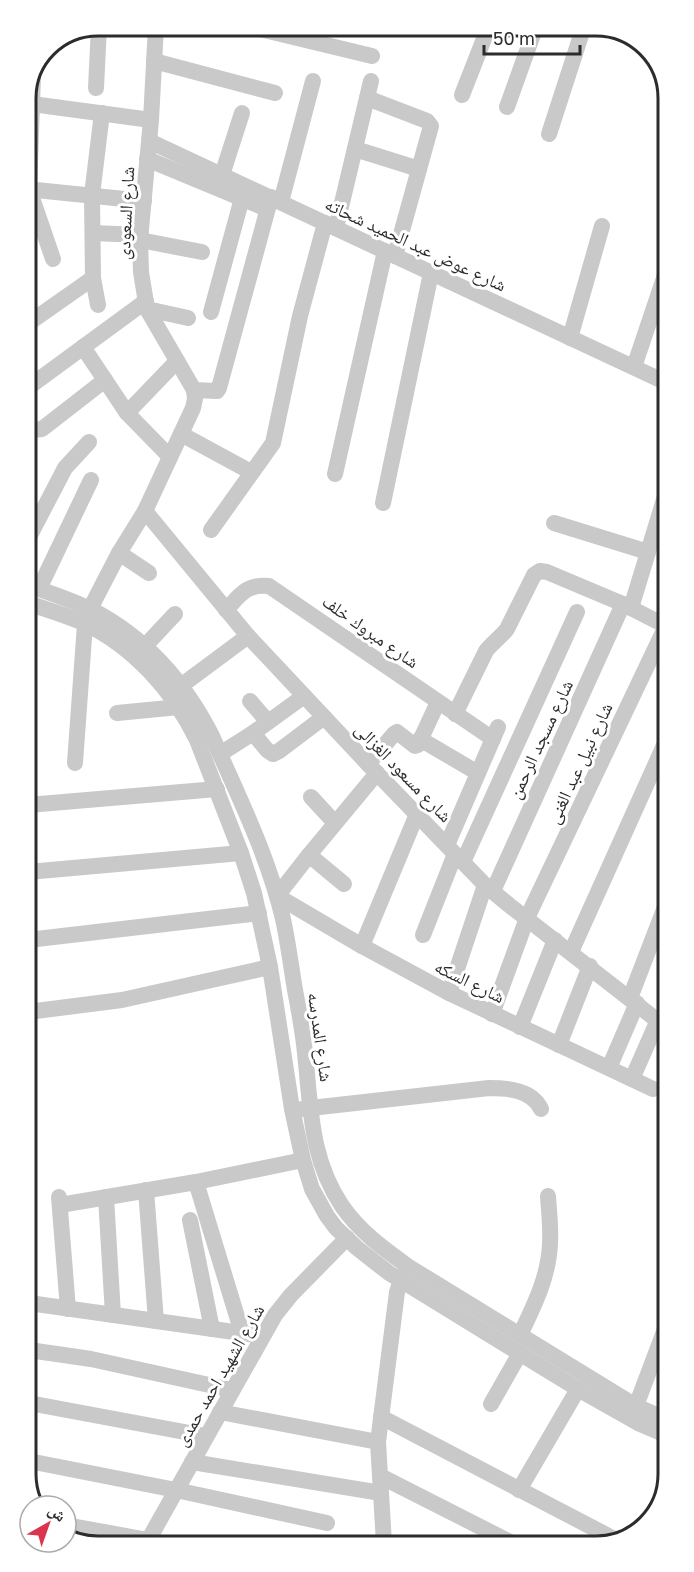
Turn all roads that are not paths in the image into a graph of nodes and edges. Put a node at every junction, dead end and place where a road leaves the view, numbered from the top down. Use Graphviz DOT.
graph roads {
  1 [pos="99,36"];
  2 [pos="155,36"];
  3 [pos="289,36"];
  4 [pos="485,36"];
  5 [pos="532,36"];
  6 [pos="581,36"];
  7 [pos="372,56"];
  8 [pos="154,61"];
  9 [pos="313,81"];
  10 [pos="371,81"];
  11 [pos="96,87"];
  12 [pos="275,93"];
  13 [pos="462,95"];
  14 [pos="367,98"];
  15 [pos="36,105"];
  16 [pos="507,107"];
  17 [pos="102,113"];
  18 [pos="242,113"];
  19 [pos="151,120"];
  20 [pos="549,134"];
  21 [pos="149,141"];
  22 [pos="355,149"];
  23 [pos="147,159"];
  24 [pos="419,169"];
  25 [pos="216,177"];
  26 [pos="36,190"];
  27 [pos="92,195"];
  28 [pos="242,198"];
  29 [pos="144,201"];
  30 [pos="273,203"];
  31 [pos="36,213"];
  32 [pos="331,225"];
  33 [pos="602,226"];
  34 [pos="93,233"];
  35 [pos="141,238"];
  36 [pos="202,252"];
  37 [pos="390,253"];
  38 [pos="53,259"];
  39 [pos="431,273"];
  40 [pos="93,278"];
  41 [pos="658,295"];
  42 [pos="98,305"];
  43 [pos="146,305"];
  44 [pos="211,312"];
  45 [pos="36,318"];
  46 [pos="188,318"];
  47 [pos="570,338"];
  48 [pos="83,347"];
  49 [pos="177,361"];
  50 [pos="634,367"];
  51 [pos="658,379"];
  52 [pos="105,380"];
  53 [pos="36,382"];
  54 [pos="194,390"];
  55 [pos="127,413"];
  56 [pos="36,430"];
  57 [pos="181,434"];
  58 [pos="89,442"];
  59 [pos="170,457"];
  60 [pos="251,472"];
  61 [pos="335,474"];
  62 [pos="91,480"];
  63 [pos="383,503"];
  64 [pos="144,511"];
  65 [pos="658,519"];
  66 [pos="554,523"];
  67 [pos="36,524"];
  68 [pos="211,530"];
  69 [pos="648,552"];
  70 [pos="119,553"];
  71 [pos="148,573"];
  72 [pos="36,581"];
  73 [pos="36,589"];
  74 [pos="36,606"];
  75 [pos="627,606"];
  76 [pos="226,610"];
  77 [pos="577,612"];
  78 [pos="175,614"];
  79 [pos="87,616"];
  80 [pos="658,622"];
  81 [pos="248,636"];
  82 [pos="658,643"];
  83 [pos="145,646"];
  84 [pos="182,685"];
  85 [pos="304,696"];
  86 [pos="250,701"];
  87 [pos="438,702"];
  88 [pos="179,707"];
  89 [pos="117,713"];
  90 [pos="455,714"];
  91 [pos="324,717"];
  92 [pos="268,722"];
  93 [pos="253,733"];
  94 [pos="420,739"];
  95 [pos="220,754"];
  96 [pos="658,759"];
  97 [pos="75,764"];
  98 [pos="373,768"];
  99 [pos="478,773"];
  100 [pos="217,789"];
  101 [pos="311,797"];
  102 [pos="36,804"];
  103 [pos="417,814"];
  104 [pos="335,823"];
  105 [pos="242,853"];
  106 [pos="455,854"];
  107 [pos="309,855"];
  108 [pos="36,871"];
  109 [pos="344,884"];
  110 [pos="489,888"];
  111 [pos="277,896"];
  112 [pos="259,913"];
  113 [pos="526,918"];
  114 [pos="658,929"];
  115 [pos="423,935"];
  116 [pos="36,939"];
  117 [pos="555,940"];
  118 [pos="362,946"];
  119 [pos="571,952"];
  120 [pos="590,966"];
  121 [pos="270,967"];
  122 [pos="449,993"];
  123 [pos="634,1000"];
  124 [pos="36,1011"];
  125 [pos="492,1014"];
  126 [pos="658,1020"];
  127 [pos="520,1027"];
  128 [pos="658,1033"];
  129 [pos="559,1045"];
  130 [pos="609,1068"];
  131 [pos="632,1079"];
  132 [pos="653,1089"];
  133 [pos="310,1108"];
  134 [pos="292,1109"];
  135 [pos="541,1109"];
  136 [pos="303,1160"];
  137 [pos="196,1182"];
  138 [pos="146,1190"];
  139 [pos="548,1196"];
  140 [pos="106,1197"];
  141 [pos="190,1220"];
  142 [pos="347,1238"];
  143 [pos="405,1273"];
  144 [pos="36,1304"];
  145 [pos="69,1309"];
  146 [pos="112,1315"];
  147 [pos="156,1321"];
  148 [pos="212,1329"];
  149 [pos="242,1333"];
  150 [pos="520,1335"];
  151 [pos="262,1336"];
  152 [pos="658,1348"];
  153 [pos="36,1351"];
  154 [pos="520,1353"];
  155 [pos="578,1389"];
  156 [pos="232,1390"];
  157 [pos="36,1404"];
  158 [pos="491,1404"];
  159 [pos="636,1406"];
  160 [pos="220,1412"];
  161 [pos="658,1416"];
  162 [pos="381,1417"];
  163 [pos="658,1432"];
  164 [pos="206,1436"];
  165 [pos="378,1442"];
  166 [pos="192,1461"];
  167 [pos="36,1462"];
  168 [pos="380,1476"];
  169 [pos="176,1490"];
  170 [pos="519,1490"];
  171 [pos="381,1493"];
  172 [pos="327,1523"];
  173 [pos="78,1528"];
  174 [pos="606,1535"];
  175 [pos="116,1536"];
  176 [pos="151,1536"];
  177 [pos="388,1536"];
  178 [pos="498,1536"];
  1 -- 11 [label="street"];
  2 -- 8 [label="street, شارع السعودى"];
  3 -- 7 [label="street"];
  4 -- 13 [label="street"];
  5 -- 16 [label="street"];
  6 -- 20 [label="street"];
  8 -- 12 [label="street"];
  8 -- 19 [label="street, شارع السعودى"];
  9 -- 30 [label="street"];
  10 -- 14 [label="street"];
  14 -- 22 [label="street"];
  14 -- 24 [label="street"];
  15 -- 17 [label="street"];
  17 -- 19 [label="street"];
  17 -- 27 [label="street"];
  18 -- 25 [label="street"];
  19 -- 21 [label="street, شارع السعودى"];
  21 -- 23 [label="street, شارع السعودى"];
  21 -- 25 [label="street, شارع عوض عبد الحميد شحاته"];
  22 -- 24 [label="street"];
  22 -- 32 [label="street"];
  23 -- 25 [label="street"];
  23 -- 29 [label="street, شارع السعودى"];
  24 -- 37 [label="street"];
  25 -- 28 [label="street"];
  25 -- 30 [label="street, شارع عوض عبد الحميد شحاته"];
  26 -- 27 [label="street"];
  27 -- 29 [label="street"];
  27 -- 34 [label="street"];
  28 -- 30 [label="street"];
  28 -- 44 [label="street"];
  29 -- 35 [label="street, شارع السعودى"];
  30 -- 32 [label="street, شارع عوض عبد الحميد شحاته"];
  30 -- 54 [label="street"];
  31 -- 38 [label="street"];
  32 -- 37 [label="street, شارع عوض عبد الحميد شحاته"];
  32 -- 60 [label="street"];
  33 -- 47 [label="street"];
  34 -- 35 [label="street"];
  34 -- 40 [label="street"];
  35 -- 36 [label="street"];
  35 -- 43 [label="street, شارع السعودى"];
  37 -- 39 [label="street, شارع عوض عبد الحميد شحاته"];
  37 -- 61 [label="street"];
  39 -- 47 [label="street, شارع عوض عبد الحميد شحاته"];
  39 -- 63 [label="street"];
  40 -- 42 [label="street"];
  40 -- 45 [label="street"];
  41 -- 50 [label="street"];
  43 -- 46 [label="street"];
  43 -- 48 [label="street"];
  43 -- 49 [label="street, شارع السعودى"];
  47 -- 50 [label="street, شارع عوض عبد الحميد شحاته"];
  48 -- 52 [label="street"];
  48 -- 53 [label="street"];
  49 -- 54 [label="street, شارع السعودى"];
  49 -- 55 [label="street"];
  50 -- 51 [label="street, شارع عوض عبد الحميد شحاته"];
  52 -- 55 [label="street"];
  52 -- 56 [label="street"];
  54 -- 57 [label="street"];
  55 -- 59 [label="street"];
  57 -- 59 [label="street"];
  57 -- 60 [label="street"];
  58 -- 67 [label="street"];
  59 -- 64 [label="street"];
  60 -- 68 [label="street"];
  62 -- 72 [label="street"];
  64 -- 70 [label="street"];
  64 -- 76 [label="street, شارع مسعود الغزالى"];
  65 -- 69 [label="street, شارع مسجد الرحمن"];
  66 -- 69 [label="street"];
  69 -- 75 [label="street, شارع مسجد الرحمن"];
  70 -- 71 [label="street"];
  70 -- 79 [label="street"];
  73 -- 79 [label="street, شارع المدرسه"];
  74 -- 79 [label="street, شارع المدرسه"];
  75 -- 80 [label="street"];
  75 -- 90 [label="street"];
  75 -- 110 [label="street, شارع مسجد الرحمن"];
  76 -- 81 [label="street, شارع مسعود الغزالى"];
  76 -- 87 [label="street, شارع مبروك خلف"];
  77 -- 106 [label="street"];
  78 -- 83 [label="street"];
  79 -- 83 [label="street, شارع المدرسه"];
  79 -- 88 [label="street, شارع المدرسه"];
  79 -- 97 [label="street"];
  81 -- 84 [label="street"];
  81 -- 85 [label="street, شارع مسعود الغزالى"];
  82 -- 113 [label="street, شارع نبيل عبد الغنى"];
  83 -- 84 [label="street, شارع المدرسه"];
  84 -- 95 [label="street, شارع المدرسه"];
  85 -- 91 [label="street, شارع مسعود الغزالى"];
  85 -- 92 [label="street"];
  86 -- 92 [label="street"];
  87 -- 90 [label="street, شارع مبروك خلف"];
  87 -- 94 [label="street"];
  88 -- 89 [label="street"];
  88 -- 100 [label="street, شارع المدرسه"];
  90 -- 99 [label="street, شارع مبروك خلف"];
  91 -- 93 [label="street"];
  91 -- 98 [label="street, شارع مسعود الغزالى"];
  92 -- 93 [label="street"];
  93 -- 95 [label="street"];
  94 -- 98 [label="street"];
  94 -- 99 [label="street"];
  95 -- 111 [label="street, شارع المدرسه"];
  96 -- 119 [label="street"];
  98 -- 103 [label="street, شارع مسعود الغزالى"];
  98 -- 104 [label="street"];
  99 -- 106 [label="street, شارع مبروك خلف"];
  100 -- 102 [label="street"];
  100 -- 105 [label="street, شارع المدرسه"];
  101 -- 104 [label="street"];
  103 -- 106 [label="street, شارع مسعود الغزالى"];
  103 -- 118 [label="street"];
  104 -- 107 [label="street"];
  105 -- 108 [label="street"];
  105 -- 112 [label="street, شارع المدرسه"];
  106 -- 110 [label="street, شارع مسعود الغزالى"];
  106 -- 115 [label="street"];
  107 -- 109 [label="street"];
  107 -- 111 [label="street"];
  110 -- 113 [label="street, شارع مسعود الغزالى"];
  110 -- 122 [label="street, شارع مسجد الرحمن"];
  111 -- 118 [label="street, شارع السكه"];
  111 -- 133 [label="street, شارع المدرسه"];
  112 -- 116 [label="street"];
  112 -- 121 [label="street, شارع المدرسه"];
  113 -- 117 [label="street, شارع مسعود الغزالى"];
  113 -- 125 [label="street, شارع نبيل عبد الغنى"];
  114 -- 123 [label="street"];
  117 -- 119 [label="street, شارع مسعود الغزالى"];
  117 -- 127 [label="street"];
  118 -- 122 [label="street, شارع السكه"];
  119 -- 120 [label="street, شارع مسعود الغزالى"];
  120 -- 123 [label="street, شارع مسعود الغزالى"];
  120 -- 129 [label="street"];
  121 -- 124 [label="street"];
  121 -- 134 [label="street, شارع المدرسه"];
  122 -- 125 [label="street, شارع السكه"];
  123 -- 126 [label="street, شارع مسعود الغزالى"];
  123 -- 130 [label="street"];
  125 -- 127 [label="street, شارع السكه"];
  127 -- 129 [label="street, شارع السكه"];
  128 -- 131 [label="street"];
  129 -- 130 [label="street, شارع السكه"];
  130 -- 131 [label="street, شارع السكه"];
  131 -- 132 [label="street, شارع السكه"];
  133 -- 134 [label="street"];
  133 -- 135 [label="street"];
  133 -- 143 [label="street, شارع المدرسه"];
  134 -- 136 [label="street, شارع المدرسه"];
  136 -- 137 [label="street"];
  136 -- 142 [label="street, شارع المدرسه"];
  137 -- 138 [label="street"];
  137 -- 149 [label="street"];
  138 -- 140 [label="street"];
  138 -- 147 [label="street"];
  139 -- 150 [label="street"];
  140 -- 145 [label="street"];
  140 -- 146 [label="street"];
  141 -- 148 [label="street"];
  142 -- 143 [label="street, شارع المدرسه"];
  142 -- 151 [label="street, شارع الشهيد احمد حمدى"];
  143 -- 150 [label="street, شارع المدرسه"];
  143 -- 154 [label="street, شارع المدرسه"];
  143 -- 162 [label="street"];
  144 -- 145 [label="street"];
  145 -- 146 [label="street"];
  146 -- 147 [label="street"];
  147 -- 148 [label="street"];
  148 -- 149 [label="street"];
  149 -- 151 [label="street"];
  150 -- 159 [label="street, شارع المدرسه"];
  151 -- 156 [label="street, شارع الشهيد احمد حمدى"];
  152 -- 159 [label="street"];
  153 -- 156 [label="street"];
  154 -- 155 [label="street, شارع المدرسه"];
  154 -- 158 [label="street"];
  155 -- 163 [label="street, شارع المدرسه"];
  155 -- 170 [label="street"];
  156 -- 160 [label="street, شارع الشهيد احمد حمدى"];
  157 -- 164 [label="street"];
  159 -- 161 [label="street, شارع المدرسه"];
  160 -- 164 [label="street, شارع الشهيد احمد حمدى"];
  160 -- 165 [label="street"];
  162 -- 165 [label="street"];
  162 -- 170 [label="street"];
  164 -- 166 [label="street, شارع الشهيد احمد حمدى"];
  165 -- 168 [label="street"];
  166 -- 169 [label="street, شارع الشهيد احمد حمدى"];
  166 -- 171 [label="street"];
  167 -- 169 [label="street"];
  168 -- 171 [label="street"];
  168 -- 178 [label="street"];
  169 -- 172 [label="street"];
  169 -- 176 [label="street, شارع الشهيد احمد حمدى"];
  170 -- 174 [label="street"];
  171 -- 177 [label="street"];
  173 -- 175 [label="street"];
}
